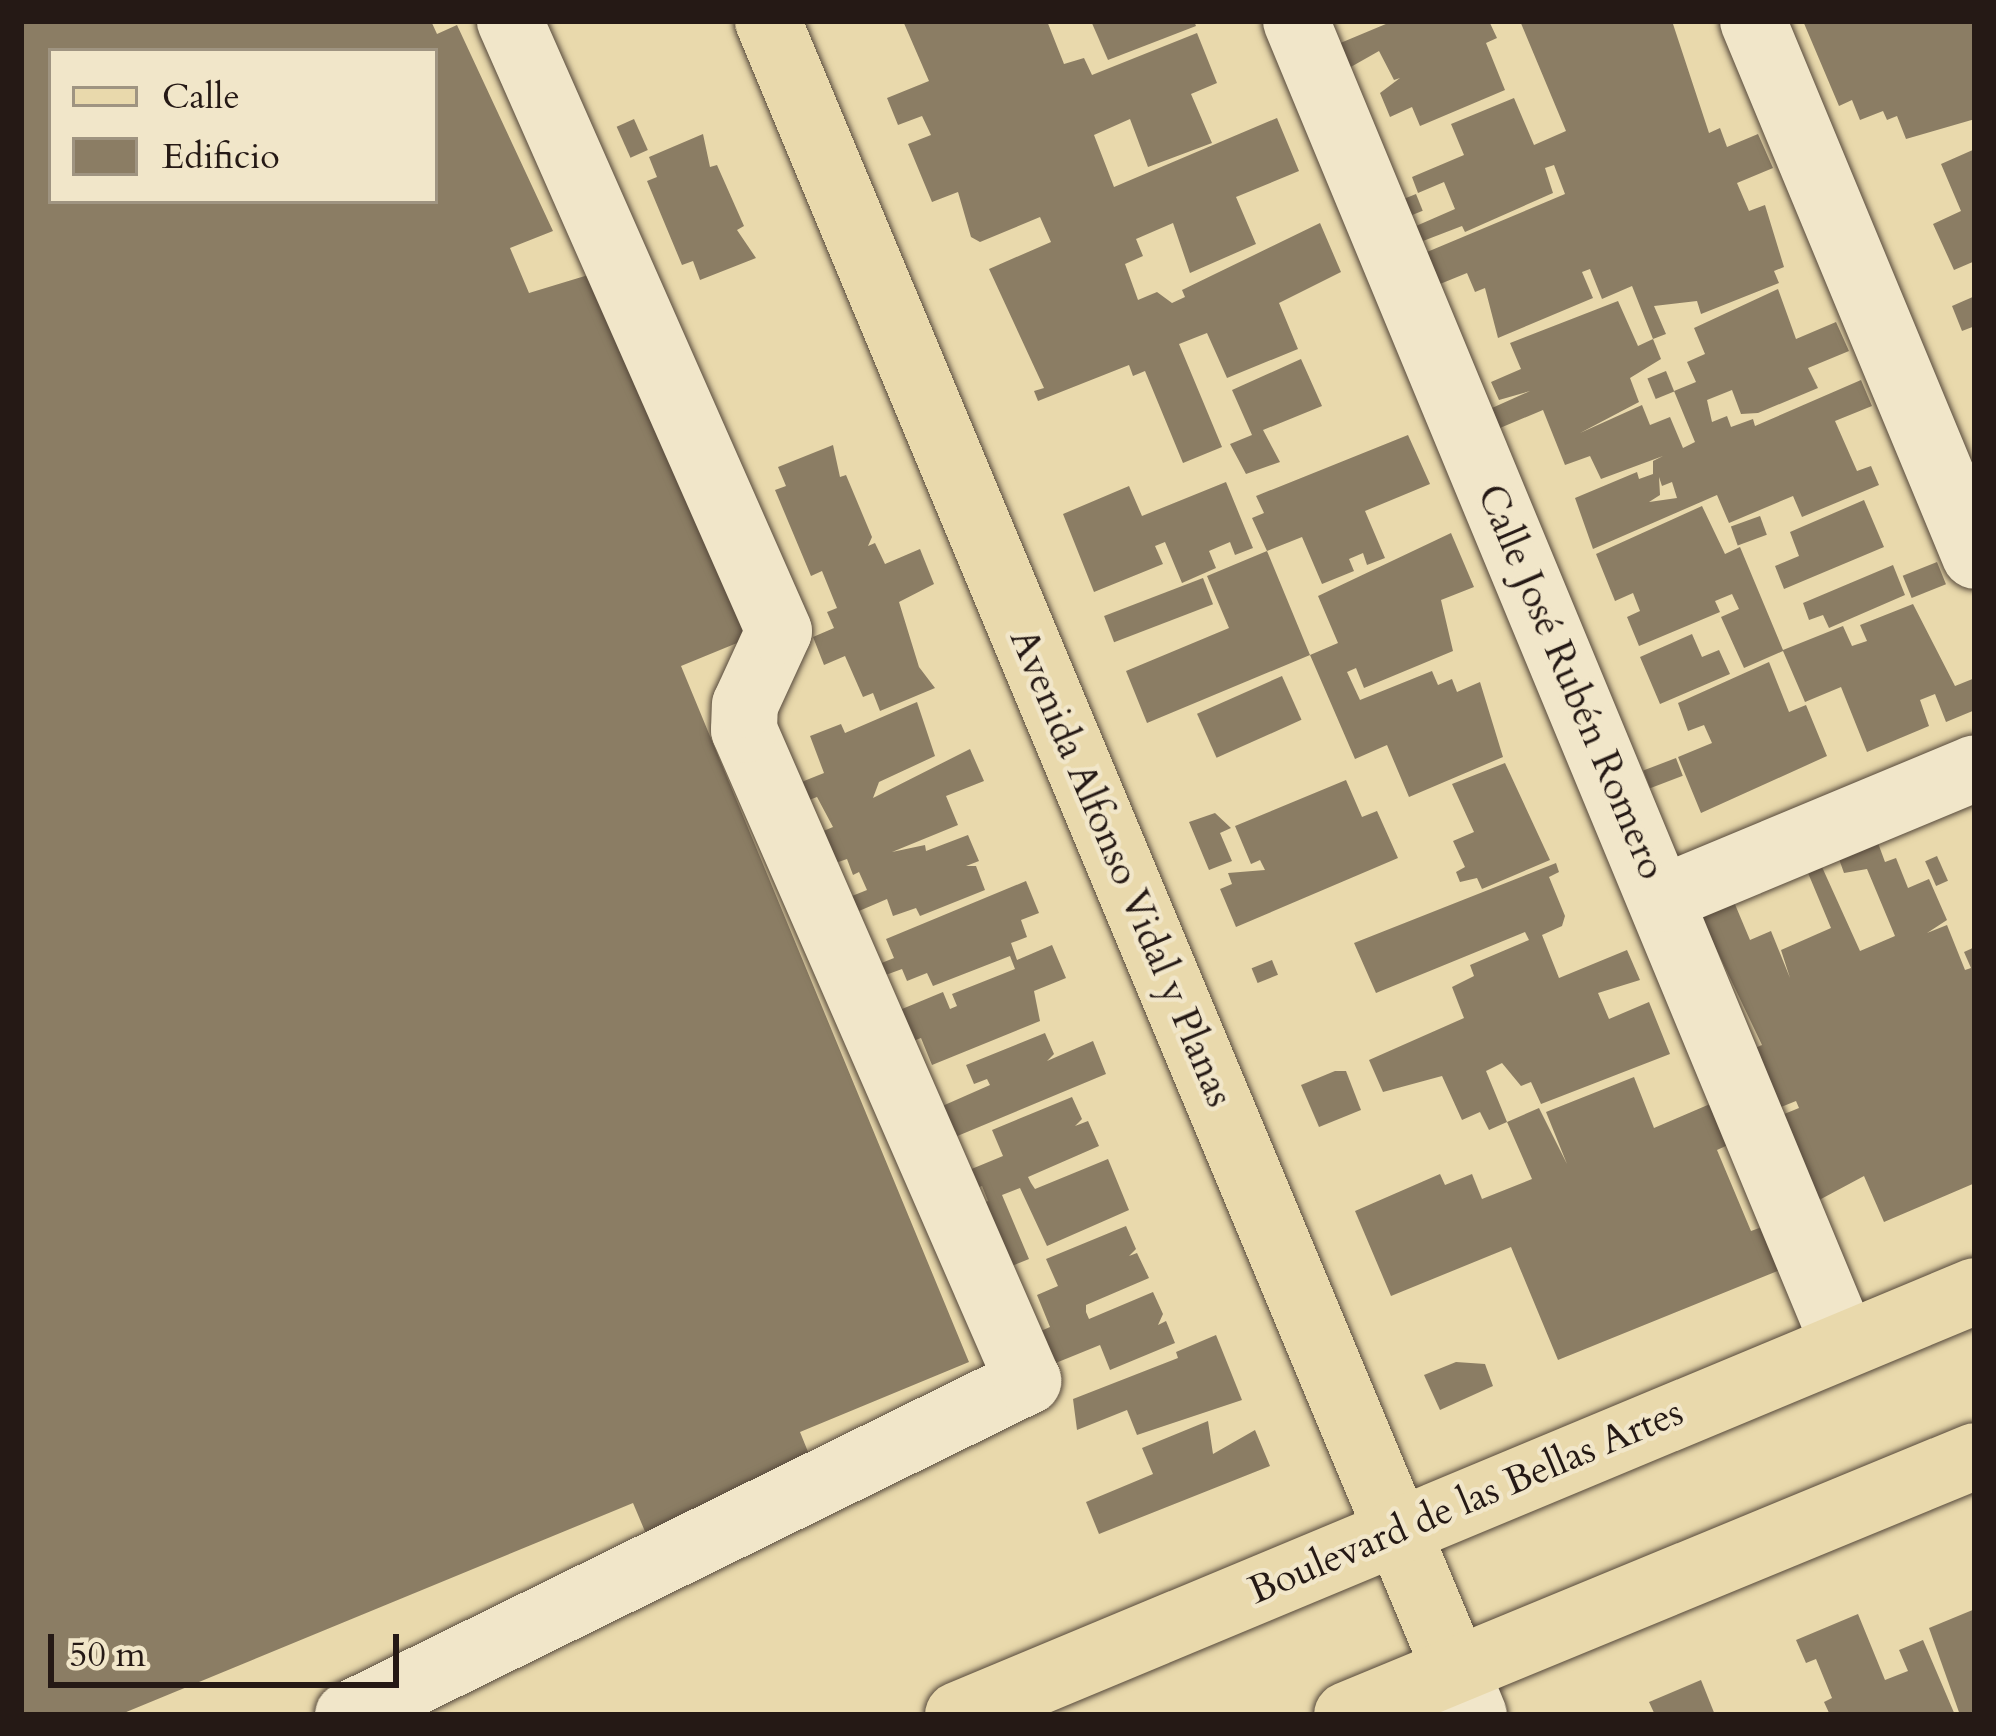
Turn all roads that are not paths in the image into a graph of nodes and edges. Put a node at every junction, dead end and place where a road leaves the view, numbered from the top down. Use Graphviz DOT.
graph roads {
  1 [pos="510,21"];
  2 [pos="768,21"];
  3 [pos="1296,21"];
  4 [pos="1753,21"];
  5 [pos="1975,556"];
  6 [pos="1975,768"];
  7 [pos="1661,899"];
  8 [pos="1975,1292"];
  9 [pos="1844,1343"];
  10 [pos="1975,1456"];
  11 [pos="1397,1531"];
  12 [pos="1464,1692"];
  13 [pos="348,1715"];
  14 [pos="958,1715"];
  15 [pos="1347,1715"];
  1 -- 13 [label="street"];
  2 -- 11 [label="main road, Avenida Alfonso Vidal y Planas"];
  3 -- 7 [label="street, Calle José Rubén Romero"];
  4 -- 5 [label="street"];
  6 -- 7 [label="street"];
  7 -- 9 [label="street, Calle José Rubén Romero"];
  8 -- 9 [label="main road, Boulevard de las Bellas Artes"];
  9 -- 11 [label="main road, Boulevard de las Bellas Artes"];
  10 -- 12 [label="main road"];
  11 -- 12 [label="main road, Avenida Alfonso Vidal y Planas"];
  11 -- 14 [label="main road, Boulevard de las Bellas Artes"];
  12 -- 15 [label="main road"];
}
